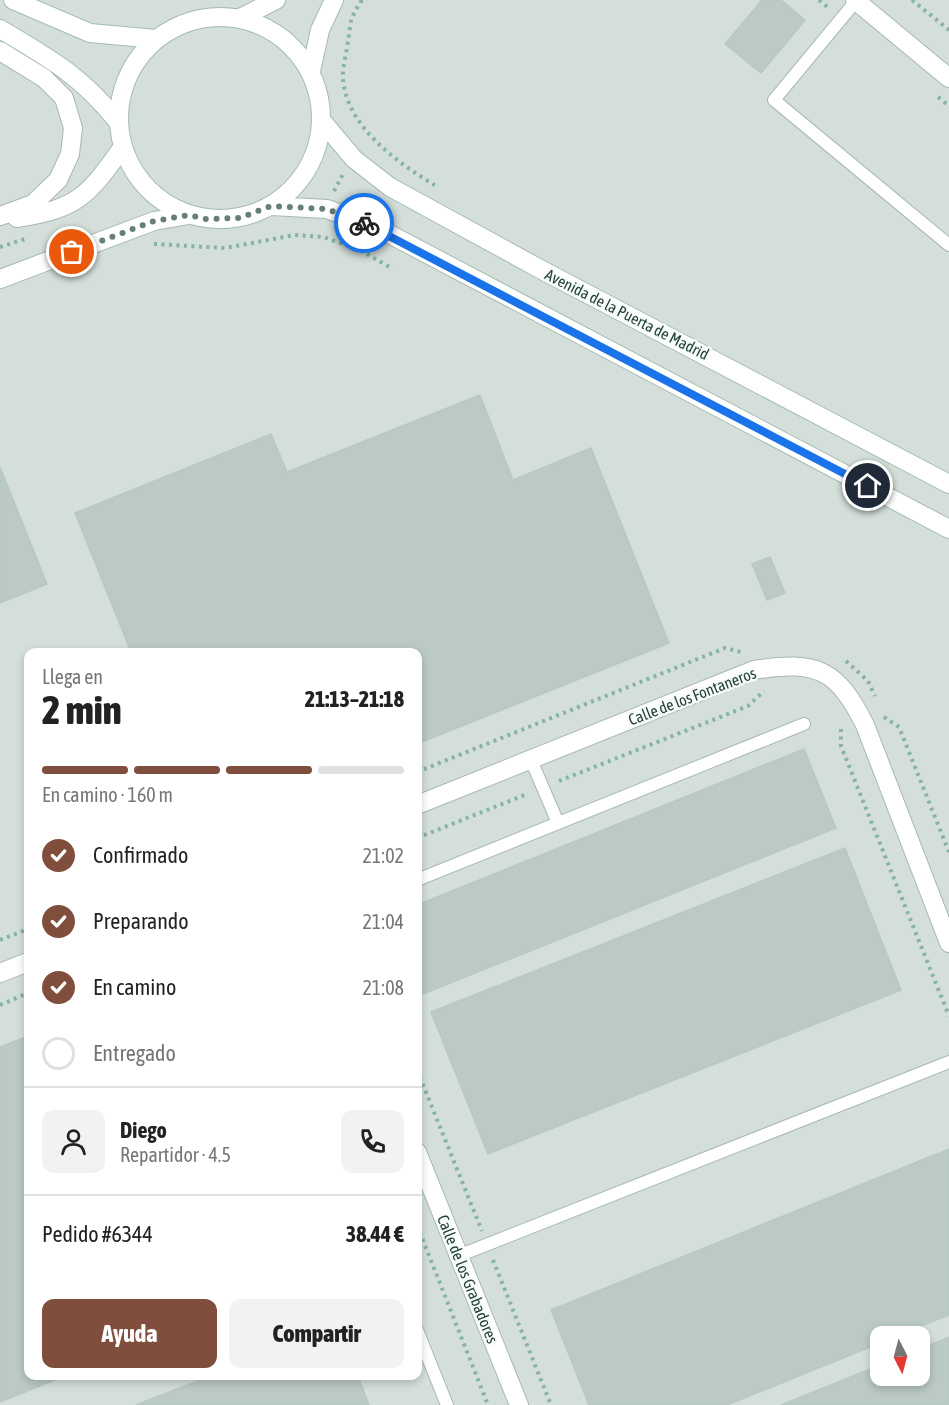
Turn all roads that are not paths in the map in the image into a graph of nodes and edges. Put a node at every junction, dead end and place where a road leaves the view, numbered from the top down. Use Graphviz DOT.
graph roads {
  1 [pos="13,0"];
  2 [pos="276,0"];
  3 [pos="334,0"];
  4 [pos="855,0"];
  5 [pos="240,18"];
  6 [pos="0,29"];
  7 [pos="156,39"];
  8 [pos="0,51"];
  9 [pos="311,71"];
  10 [pos="949,78"];
  11 [pos="322,120"];
  12 [pos="118,122"];
  13 [pos="122,148"];
  14 [pos="271,206"];
  15 [pos="189,215"];
  16 [pos="0,216"];
  17 [pos="0,221"];
  18 [pos="949,244"];
  19 [pos="0,279"];
  20 [pos="949,484"];
  21 [pos="949,530"];
  22 [pos="804,724"];
  23 [pos="531,760"];
  24 [pos="422,803"];
  25 [pos="558,823"];
  26 [pos="422,878"];
  27 [pos="949,943"];
  28 [pos="24,964"];
  29 [pos="0,973"];
  30 [pos="949,1062"];
  31 [pos="422,1165"];
  32 [pos="458,1256"];
  33 [pos="422,1342"];
  34 [pos="447,1405"];
  35 [pos="519,1405"];
  1 -- 7 [label="street"];
  2 -- 5 [label="street"];
  3 -- 9 [label="street"];
  4 -- 10 [label="street"];
  4 -- 18 [label="lane"];
  5 -- 7 [label="street"];
  5 -- 9 [label="street"];
  6 -- 12 [label="street"];
  7 -- 12 [label="street"];
  8 -- 16 [label="street"];
  9 -- 11 [label="street"];
  11 -- 14 [label="street"];
  11 -- 20 [label="street, Avenida de la Puerta de Madrid"];
  12 -- 13 [label="street"];
  13 -- 15 [label="street"];
  13 -- 17 [label="street"];
  14 -- 15 [label="street"];
  14 -- 21 [label="street"];
  15 -- 19 [label="street"];
  22 -- 25 [label="lane"];
  23 -- 24 [label="street, Calle de los Fontaneros"];
  23 -- 25 [label="lane"];
  23 -- 27 [label="street, Calle de los Fontaneros"];
  25 -- 26 [label="lane"];
  28 -- 29 [label="street"];
  30 -- 32 [label="lane"];
  31 -- 32 [label="street, Calle de los Grabadores"];
  32 -- 35 [label="street, Calle de los Grabadores"];
  33 -- 34 [label="lane"];
}
